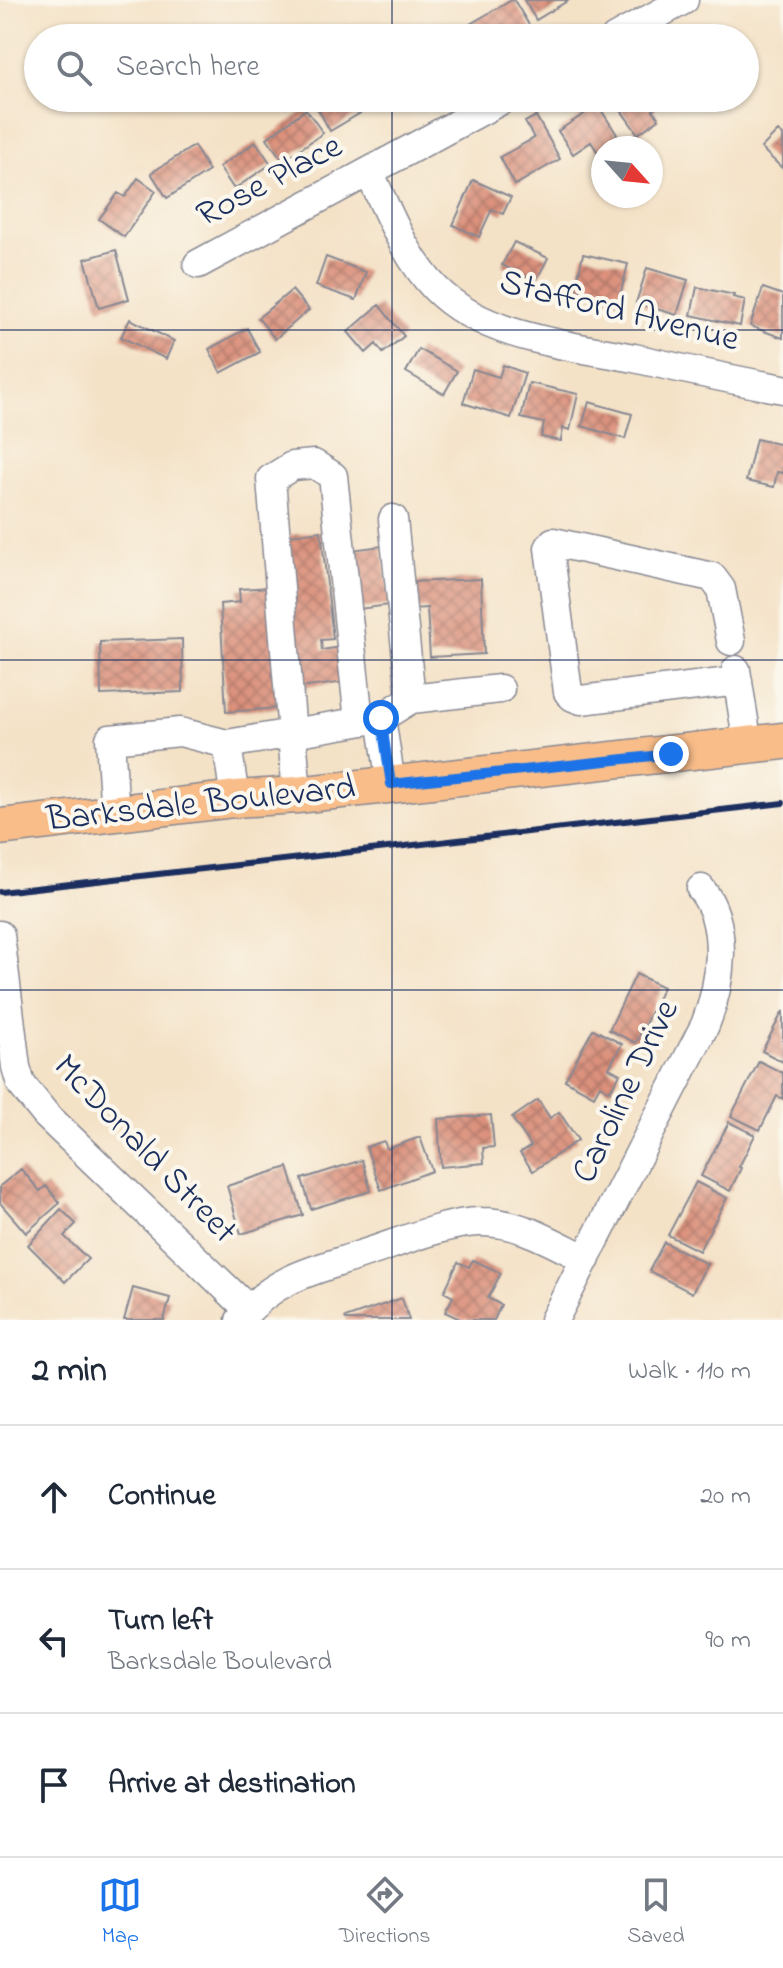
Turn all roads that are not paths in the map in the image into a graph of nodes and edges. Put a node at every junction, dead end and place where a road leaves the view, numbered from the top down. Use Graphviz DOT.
graph roads {
  1 [pos="684,0"];
  2 [pos="640,24"];
  3 [pos="479,112"];
  4 [pos="369,172"];
  5 [pos="198,264"];
  6 [pos="783,389"];
  7 [pos="393,519"];
  8 [pos="731,641"];
  9 [pos="500,689"];
  10 [pos="411,699"];
  11 [pos="370,720"];
  12 [pos="293,732"];
  13 [pos="766,743"];
  14 [pos="227,744"];
  15 [pos="391,784"];
  16 [pos="297,795"];
  17 [pos="235,799"];
  18 [pos="115,814"];
  19 [pos="0,827"];
  20 [pos="701,889"];
  21 [pos="0,935"];
  22 [pos="10,1085"];
  23 [pos="586,1259"];
  24 [pos="245,1315"];
  25 [pos="554,1320"];
  1 -- 2 [label="street"];
  3 -- 4 [label="street, Rose Place"];
  4 -- 5 [label="street, Rose Place"];
  4 -- 6 [label="street, Stafford Avenue"];
  7 -- 10 [label="street"];
  8 -- 13 [label="street"];
  9 -- 10 [label="street"];
  10 -- 11 [label="street"];
  11 -- 12 [label="street"];
  11 -- 12 [label="street"];
  11 -- 15 [label="street"];
  12 -- 14 [label="street"];
  12 -- 16 [label="street"];
  13 -- 15 [label="main road, Barksdale Boulevard"];
  14 -- 17 [label="street"];
  14 -- 18 [label="street"];
  15 -- 16 [label="main road, Barksdale Boulevard"];
  16 -- 17 [label="main road, Barksdale Boulevard"];
  17 -- 18 [label="main road, Barksdale Boulevard"];
  18 -- 19 [label="main road, Barksdale Boulevard"];
  20 -- 23 [label="street, Caroline Drive"];
  21 -- 22 [label="street, McDonald Street"];
  22 -- 24 [label="street, McDonald Street"];
  23 -- 24 [label="street"];
  23 -- 25 [label="street, Caroline Drive"];
}
